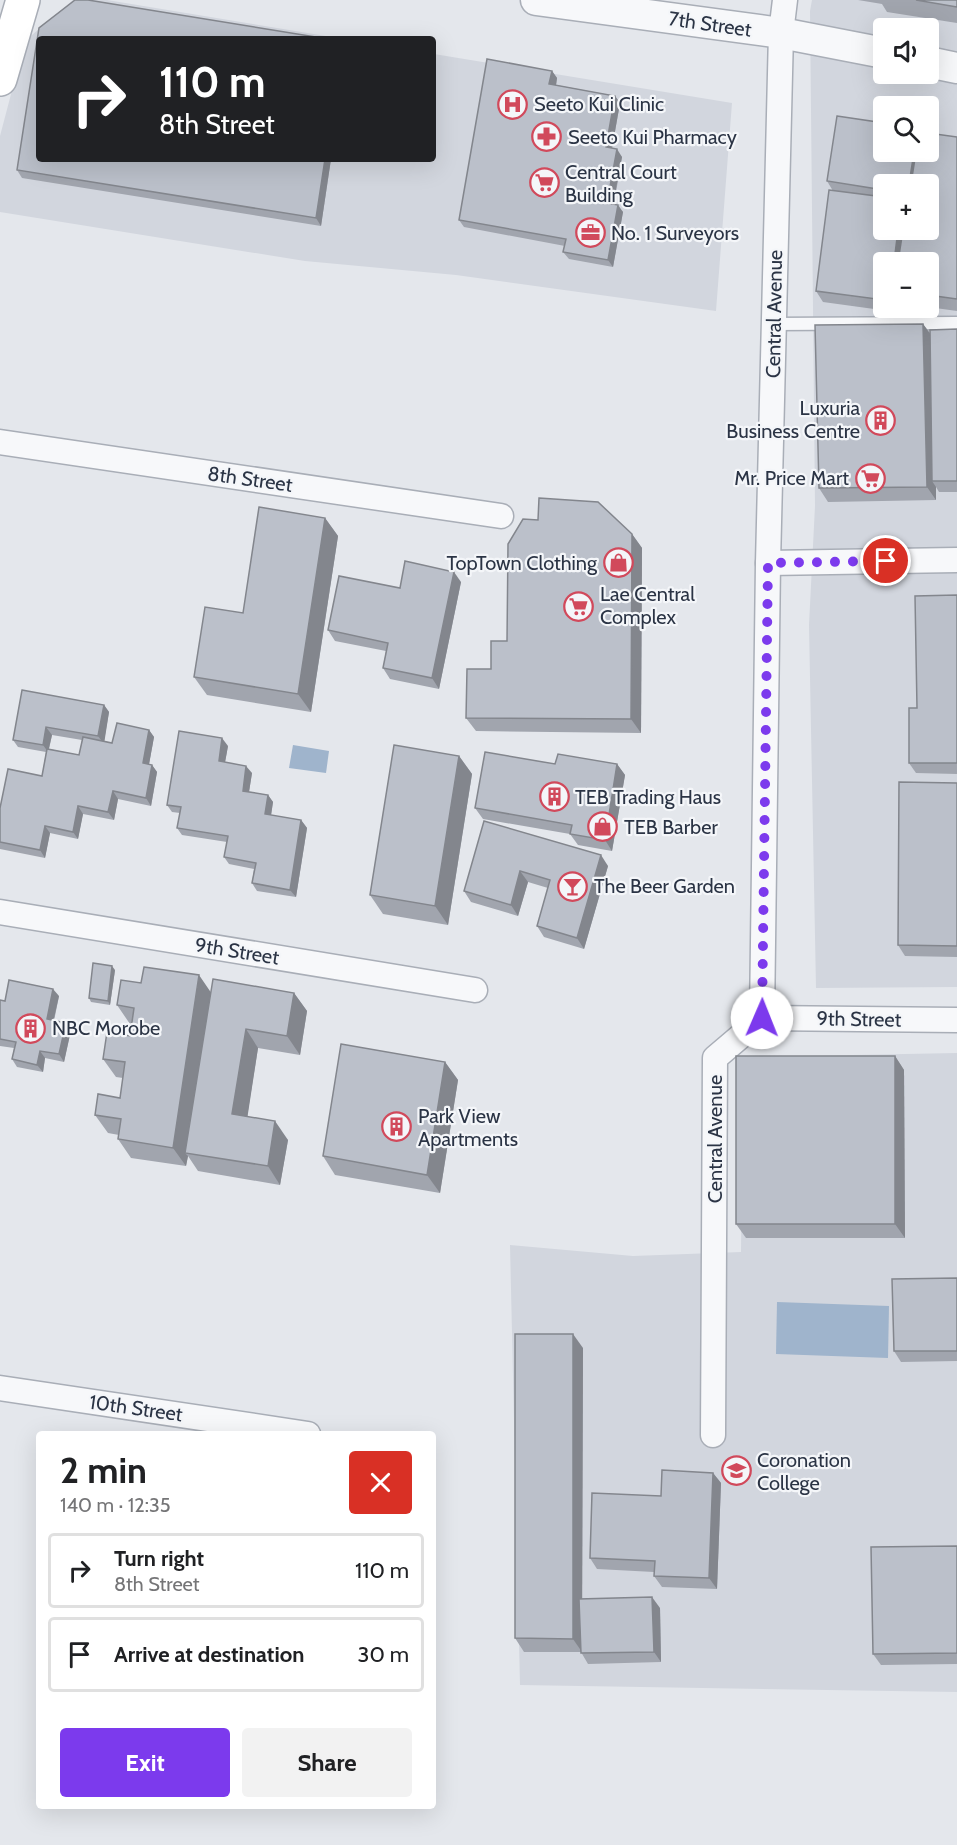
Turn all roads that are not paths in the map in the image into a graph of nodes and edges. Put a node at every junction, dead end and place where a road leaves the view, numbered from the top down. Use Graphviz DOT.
graph roads {
  1 [pos="23,0"];
  2 [pos="537,0"];
  3 [pos="785,0"];
  4 [pos="781,33"];
  5 [pos="873,52"];
  6 [pos="939,64"];
  7 [pos="957,68"];
  8 [pos="0,79"];
  9 [pos="957,323"];
  10 [pos="773,324"];
  11 [pos="0,442"];
  12 [pos="501,516"];
  13 [pos="957,560"];
  14 [pos="768,563"];
  15 [pos="0,912"];
  16 [pos="475,990"];
  17 [pos="762,1018"];
  18 [pos="957,1020"];
  19 [pos="0,1388"];
  20 [pos="288,1431"];
  21 [pos="712,1435"];
  1 -- 8 [label="main road"];
  2 -- 4 [label="street, 7th Street"];
  3 -- 4 [label="street, Central Avenue"];
  4 -- 5 [label="street, 7th Street"];
  4 -- 10 [label="street, Central Avenue"];
  6 -- 7 [label="street"];
  9 -- 10 [label="lane"];
  10 -- 14 [label="street, Central Avenue"];
  11 -- 12 [label="street, 8th Street"];
  13 -- 14 [label="street"];
  14 -- 17 [label="street, Central Avenue"];
  15 -- 16 [label="street, 9th Street"];
  17 -- 18 [label="street, 9th Street"];
  17 -- 21 [label="street, Central Avenue"];
  19 -- 20 [label="street, 10th Street"];
}
